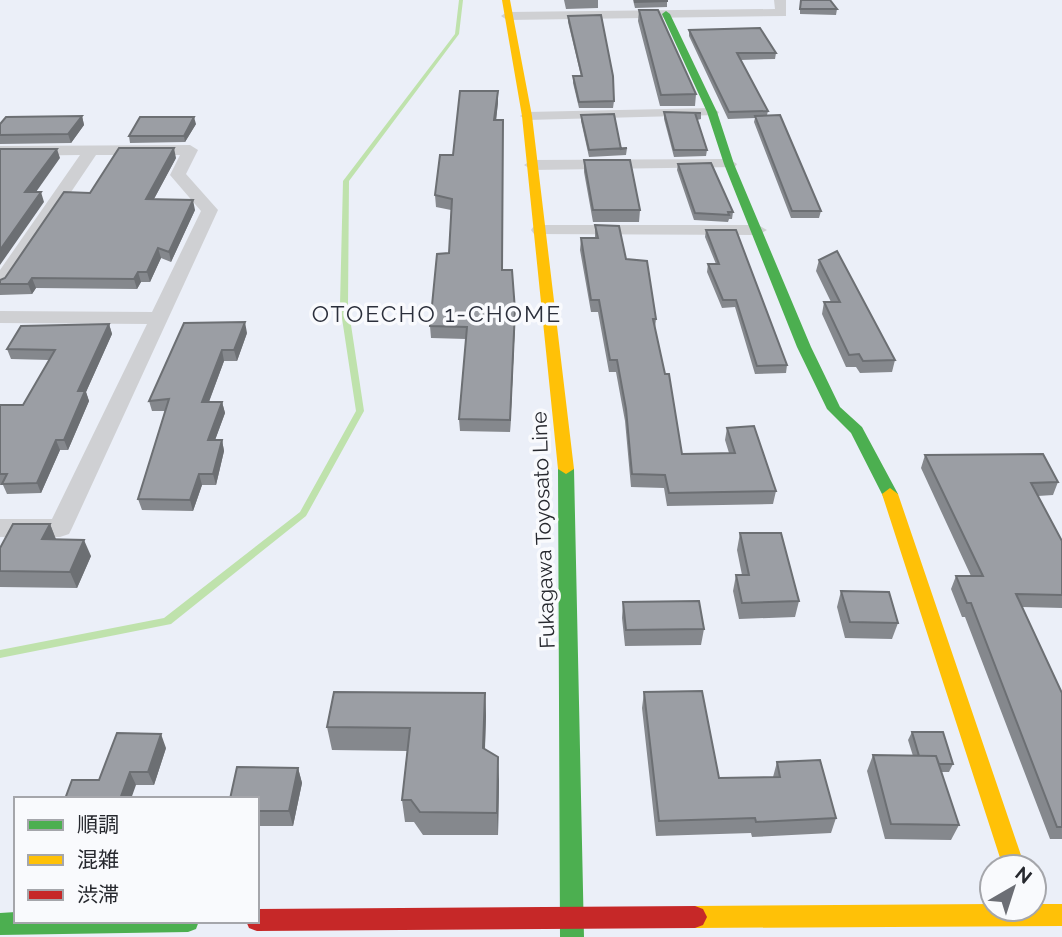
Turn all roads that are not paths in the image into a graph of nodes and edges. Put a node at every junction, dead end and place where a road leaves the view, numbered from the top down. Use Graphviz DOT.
graph roads {
  1 [pos="780,0"];
  2 [pos="507,8"];
  3 [pos="666,14"];
  4 [pos="712,112"];
  5 [pos="527,116"];
  6 [pos="0,151"];
  7 [pos="91,151"];
  8 [pos="729,164"];
  9 [pos="532,165"];
  10 [pos="540,230"];
  11 [pos="758,230"];
  12 [pos="0,283"];
  13 [pos="0,317"];
  14 [pos="158,317"];
  15 [pos="0,528"];
  16 [pos="1009,853"];
  17 [pos="978,914"];
  18 [pos="572,917"];
  19 [pos="259,920"];
  20 [pos="63,923"];
  21 [pos="0,924"];
  22 [pos="572,937"];
  1 -- 3 [label="street"];
  2 -- 3 [label="street"];
  2 -- 5 [label="street, Fukagawa Toyosato Line"];
  3 -- 4 [label="street"];
  4 -- 5 [label="street"];
  4 -- 8 [label="street"];
  5 -- 9 [label="street, Fukagawa Toyosato Line"];
  6 -- 7 [label="street"];
  7 -- 12 [label="street"];
  7 -- 14 [label="street"];
  8 -- 9 [label="street"];
  8 -- 11 [label="street"];
  9 -- 10 [label="street, Fukagawa Toyosato Line"];
  10 -- 11 [label="street"];
  10 -- 18 [label="street, Fukagawa Toyosato Line"];
  11 -- 16 [label="street"];
  13 -- 14 [label="street"];
  14 -- 15 [label="street"];
  17 -- 18 [label="street"];
  18 -- 19 [label="street"];
  18 -- 22 [label="street, Fukagawa Toyosato Line"];
  20 -- 21 [label="street"];
}
